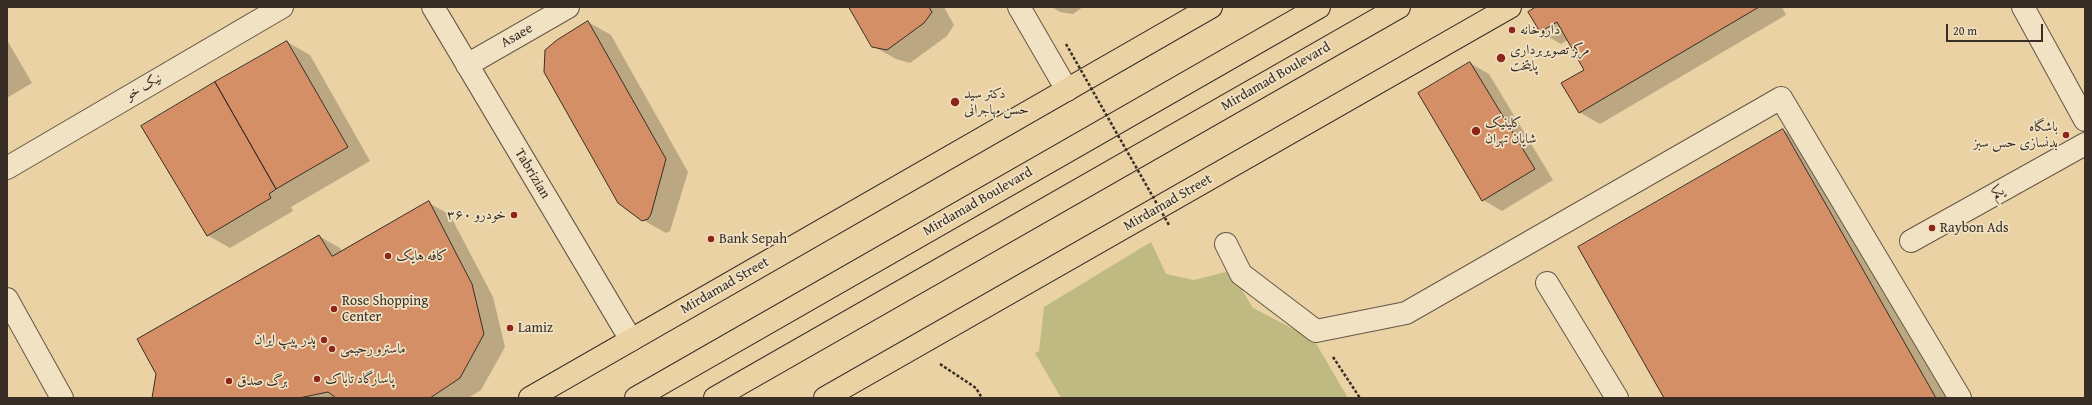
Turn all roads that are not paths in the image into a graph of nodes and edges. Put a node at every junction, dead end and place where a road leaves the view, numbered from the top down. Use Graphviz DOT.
graph roads {
  1 [pos="282,7"];
  2 [pos="433,7"];
  3 [pos="568,7"];
  4 [pos="1019,7"];
  5 [pos="1211,7"];
  6 [pos="1320,7"];
  7 [pos="1399,7"];
  8 [pos="1510,7"];
  9 [pos="2022,7"];
  10 [pos="467,65"];
  11 [pos="1067,90"];
  12 [pos="2085,120"];
  13 [pos="2085,144"];
  14 [pos="7,168"];
  15 [pos="1911,241"];
  16 [pos="1226,244"];
  17 [pos="1547,283"];
  18 [pos="7,299"];
  19 [pos="631,340"];
  20 [pos="62,398"];
  21 [pos="530,398"];
  22 [pos="636,398"];
  23 [pos="715,398"];
  24 [pos="825,398"];
  25 [pos="1617,398"];
  26 [pos="1960,398"];
  1 -- 14 [label="street, نیک خو"];
  2 -- 10 [label="street, Tabrizian"];
  3 -- 10 [label="street, Asaee"];
  4 -- 11 [label="street"];
  5 -- 11 [label="main road, Mirdamad Street"];
  6 -- 22 [label="main road, Mirdamad Boulevard"];
  7 -- 23 [label="main road, Mirdamad Boulevard"];
  8 -- 24 [label="main road, Mirdamad Street"];
  9 -- 12 [label="street"];
  10 -- 19 [label="street, Tabrizian"];
  11 -- 19 [label="main road, Mirdamad Street"];
  13 -- 15 [label="street, یکم"];
  16 -- 26 [label="street"];
  17 -- 25 [label="street"];
  18 -- 20 [label="street"];
  19 -- 21 [label="main road, Mirdamad Street"];
}
